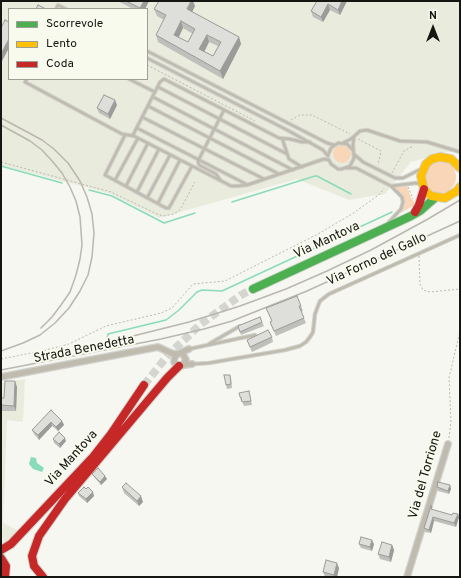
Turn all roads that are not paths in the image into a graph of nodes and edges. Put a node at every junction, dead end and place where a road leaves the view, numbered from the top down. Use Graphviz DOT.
graph roads {
  1 [pos="56,8"];
  2 [pos="64,8"];
  3 [pos="148,51"];
  4 [pos="148,59"];
  5 [pos="27,80"];
  6 [pos="131,80"];
  7 [pos="158,87"];
  8 [pos="155,92"];
  9 [pos="153,97"];
  10 [pos="148,106"];
  11 [pos="224,110"];
  12 [pos="142,117"];
  13 [pos="219,119"];
  14 [pos="137,128"];
  15 [pos="214,129"];
  16 [pos="125,135"];
  17 [pos="133,135"];
  18 [pos="354,137"];
  19 [pos="138,138"];
  20 [pos="209,138"];
  21 [pos="282,138"];
  22 [pos="310,142"];
  23 [pos="148,143"];
  24 [pos="343,143"];
  25 [pos="334,145"];
  26 [pos="204,148"];
  27 [pos="159,149"];
  28 [pos="353,150"];
  29 [pos="460,152"];
  30 [pos="287,154"];
  31 [pos="354,154"];
  32 [pos="170,155"];
  33 [pos="328,156"];
  34 [pos="180,160"];
  35 [pos="198,160"];
  36 [pos="329,160"];
  37 [pos="192,166"];
  38 [pos="459,166"];
  39 [pos="302,167"];
  40 [pos="423,167"];
  41 [pos="346,168"];
  42 [pos="293,170"];
  43 [pos="279,174"];
  44 [pos="264,179"];
  45 [pos="115,180"];
  46 [pos="222,182"];
  47 [pos="247,184"];
  48 [pos="126,186"];
  49 [pos="391,186"];
  50 [pos="423,187"];
  51 [pos="460,187"];
  52 [pos="137,192"];
  53 [pos="436,197"];
  54 [pos="147,198"];
  55 [pos="158,203"];
  56 [pos="411,216"];
  57 [pos="382,228"];
  58 [pos="460,235"];
  59 [pos="253,288"];
  60 [pos="244,325"];
  61 [pos="255,335"];
  62 [pos="207,345"];
  63 [pos="189,349"];
  64 [pos="180,359"];
  65 [pos="192,364"];
  66 [pos="1,378"];
  67 [pos="144,385"];
  68 [pos="448,444"];
  69 [pos="11,544"];
  70 [pos="1,550"];
  71 [pos="3,560"];
  72 [pos="5,577"];
  73 [pos="43,577"];
  74 [pos="407,577"];
  1 -- 2 [label="lane"];
  3 -- 25 [label="lane"];
  4 -- 22 [label="lane"];
  5 -- 16 [label="lane"];
  6 -- 8 [label="lane"];
  7 -- 8 [label="lane"];
  7 -- 11 [label="lane"];
  7 -- 13 [label="lane"];
  8 -- 9 [label="lane"];
  9 -- 10 [label="lane"];
  9 -- 15 [label="lane"];
  10 -- 12 [label="lane"];
  10 -- 20 [label="lane"];
  11 -- 13 [label="lane"];
  11 -- 21 [label="lane"];
  12 -- 14 [label="lane"];
  12 -- 26 [label="lane"];
  13 -- 15 [label="lane"];
  13 -- 30 [label="lane"];
  14 -- 17 [label="lane"];
  14 -- 35 [label="lane"];
  15 -- 20 [label="lane"];
  15 -- 42 [label="lane"];
  16 -- 17 [label="lane"];
  16 -- 45 [label="lane"];
  17 -- 19 [label="lane"];
  18 -- 24 [label="lane"];
  18 -- 28 [label="lane"];
  18 -- 29 [label="lane"];
  19 -- 23 [label="lane"];
  19 -- 45 [label="lane"];
  20 -- 26 [label="lane"];
  20 -- 43 [label="lane"];
  21 -- 22 [label="lane"];
  21 -- 30 [label="lane"];
  22 -- 33 [label="lane"];
  23 -- 27 [label="lane"];
  23 -- 48 [label="lane"];
  24 -- 25 [label="lane"];
  24 -- 28 [label="lane"];
  25 -- 33 [label="lane"];
  26 -- 35 [label="lane"];
  26 -- 44 [label="lane"];
  27 -- 32 [label="lane"];
  27 -- 52 [label="lane"];
  28 -- 31 [label="lane"];
  30 -- 39 [label="lane"];
  31 -- 40 [label="lane"];
  31 -- 41 [label="lane"];
  32 -- 34 [label="lane"];
  32 -- 54 [label="lane"];
  33 -- 36 [label="lane"];
  34 -- 37 [label="lane"];
  34 -- 55 [label="lane"];
  35 -- 46 [label="lane"];
  35 -- 47 [label="lane"];
  36 -- 39 [label="lane"];
  36 -- 41 [label="lane"];
  37 -- 46 [label="lane"];
  37 -- 55 [label="lane"];
  38 -- 40 [label="main road"];
  39 -- 42 [label="lane"];
  40 -- 50 [label="main road"];
  41 -- 49 [label="lane"];
  42 -- 43 [label="lane"];
  43 -- 44 [label="lane"];
  44 -- 47 [label="lane"];
  45 -- 48 [label="lane"];
  46 -- 47 [label="lane"];
  48 -- 52 [label="lane"];
  49 -- 50 [label="lane"];
  49 -- 57 [label="lane"];
  50 -- 53 [label="main road"];
  50 -- 56 [label="main road"];
  51 -- 53 [label="main road, Via Mantova"];
  52 -- 54 [label="lane"];
  53 -- 56 [label="main road, Via Mantova"];
  54 -- 55 [label="lane"];
  56 -- 57 [label="main road, Via Mantova"];
  57 -- 59 [label="main road, Via Mantova"];
  58 -- 65 [label="lane, Via Forno del Gallo"];
  60 -- 62 [label="lane"];
  61 -- 62 [label="lane"];
  62 -- 63 [label="lane"];
  63 -- 64 [label="street"];
  64 -- 65 [label="street, Via Forno del Gallo"];
  64 -- 66 [label="street, Strada Benedetta"];
  64 -- 73 [label="main road"];
  67 -- 69 [label="main road, Via Mantova"];
  68 -- 74 [label="street, Via del Torrione"];
  69 -- 70 [label="main road, Via Mantova"];
  69 -- 71 [label="main road, Via Mantova"];
  71 -- 72 [label="main road, Via Mantova"];
}
